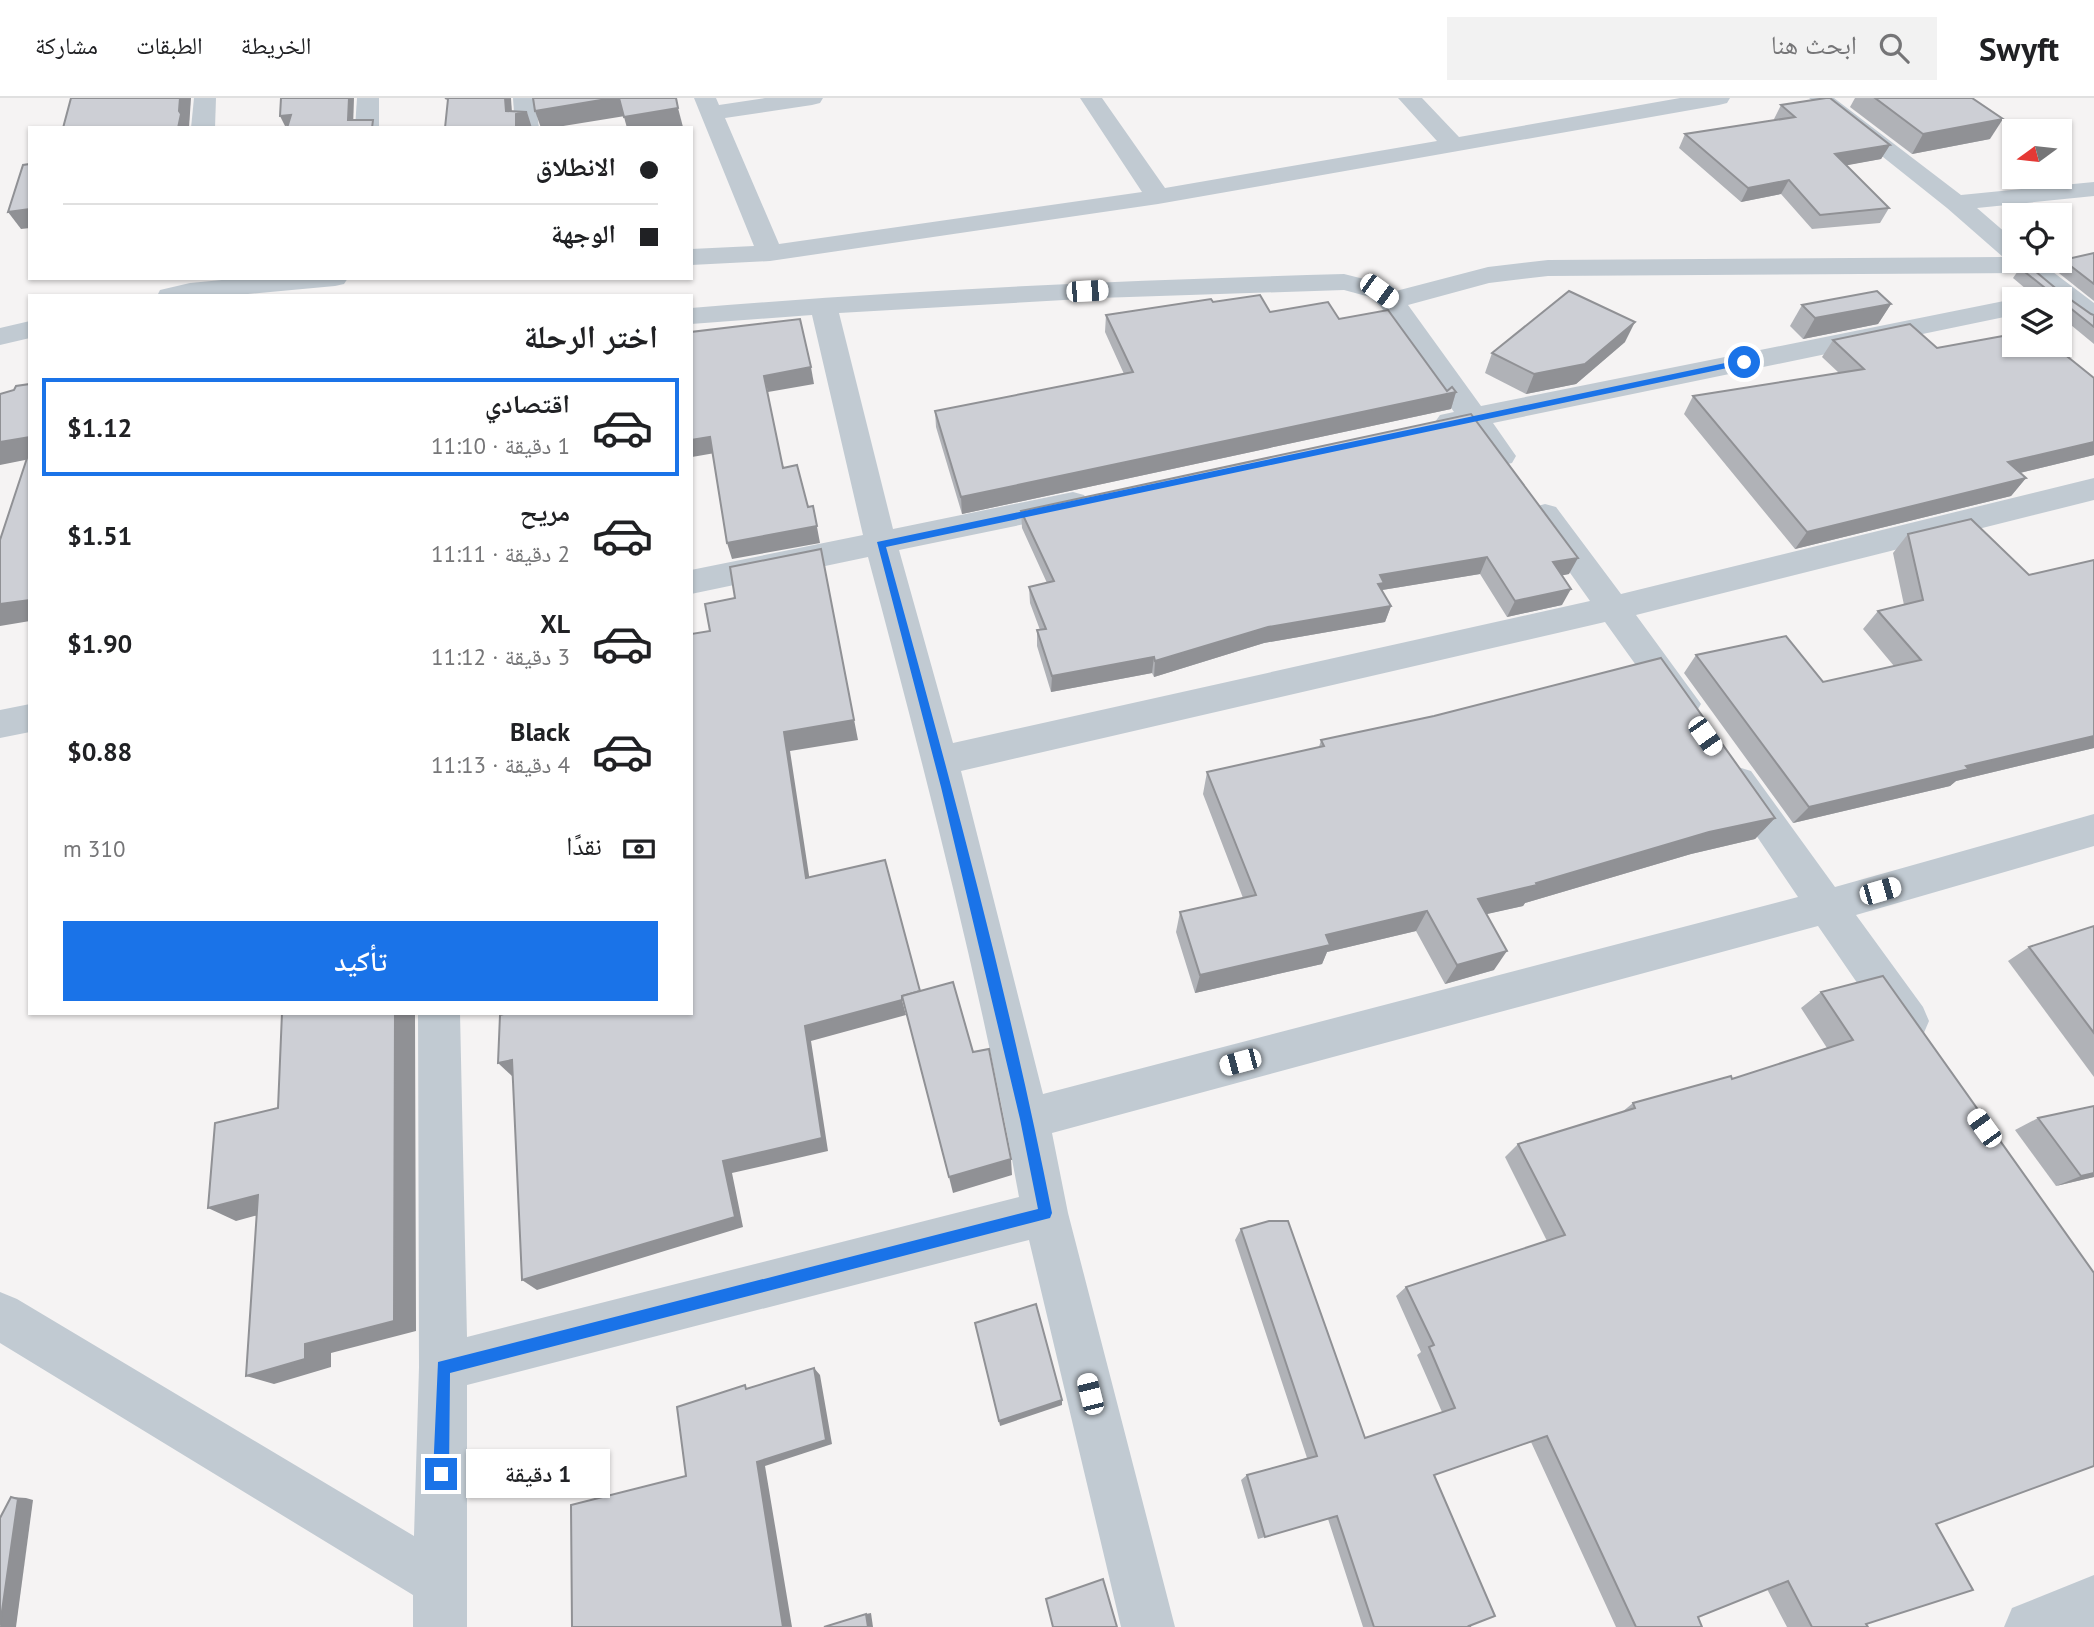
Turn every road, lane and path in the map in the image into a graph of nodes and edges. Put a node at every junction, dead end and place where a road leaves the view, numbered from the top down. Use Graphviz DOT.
graph roads {
  1 [pos="205,98"];
  2 [pos="368,98"];
  3 [pos="524,98"];
  4 [pos="812,98"];
  5 [pos="1091,98"];
  6 [pos="1409,98"];
  7 [pos="1719,98"];
  8 [pos="1820,98"];
  9 [pos="708,106"];
  10 [pos="203,126"];
  11 [pos="367,126"];
  12 [pos="527,126"];
  13 [pos="1452,143"];
  14 [pos="2094,189"];
  15 [pos="1158,197"];
  16 [pos="1956,203"];
  17 [pos="2002,243"];
  18 [pos="770,253"];
  19 [pos="693,257"];
  20 [pos="2002,260"];
  21 [pos="2034,273"];
  22 [pos="305,280"];
  23 [pos="2048,287"];
  24 [pos="183,288"];
  25 [pos="1391,300"];
  26 [pos="823,305"];
  27 [pos="2072,305"];
  28 [pos="2002,309"];
  29 [pos="693,316"];
  30 [pos="2094,316"];
  31 [pos="28,330"];
  32 [pos="0,337"];
  33 [pos="1473,417"];
  34 [pos="1419,429"];
  35 [pos="2094,489"];
  36 [pos="1096,498"];
  37 [pos="881,545"];
  38 [pos="693,582"];
  39 [pos="1615,608"];
  40 [pos="28,718"];
  41 [pos="0,724"];
  42 [pos="940,761"];
  43 [pos="2094,831"];
  44 [pos="1826,907"];
  45 [pos="439,1015"];
  46 [pos="1923,1043"];
  47 [pos="1027,1119"];
  48 [pos="1045,1213"];
  49 [pos="0,1316"];
  50 [pos="443,1367"];
  51 [pos="2094,1602"];
  52 [pos="439,1604"];
  53 [pos="1148,1627"];
  54 [pos="2031,1627"];
  1 -- 10 [label="street"];
  2 -- 11 [label="street"];
  3 -- 12 [label="street"];
  4 -- 9 [label="street"];
  5 -- 15 [label="street"];
  6 -- 13 [label="street"];
  7 -- 13 [label="street"];
  8 -- 16 [label="street"];
  9 -- 18 [label="street"];
  13 -- 15 [label="street"];
  14 -- 16 [label="street"];
  15 -- 18 [label="street"];
  16 -- 17 [label="street"];
  18 -- 19 [label="street"];
  20 -- 25 [label="street"];
  21 -- 23 [label="street"];
  22 -- 24 [label="street"];
  25 -- 26 [label="street"];
  25 -- 33 [label="street"];
  26 -- 29 [label="street"];
  26 -- 37 [label="street"];
  27 -- 30 [label="street"];
  28 -- 33 [label="street"];
  31 -- 32 [label="street"];
  33 -- 34 [label="street"];
  33 -- 39 [label="street"];
  35 -- 39 [label="street"];
  36 -- 37 [label="street"];
  37 -- 38 [label="street"];
  37 -- 42 [label="street"];
  39 -- 42 [label="street"];
  39 -- 44 [label="street"];
  40 -- 41 [label="street"];
  42 -- 47 [label="street"];
  43 -- 44 [label="street"];
  44 -- 46 [label="street"];
  44 -- 47 [label="street"];
  45 -- 50 [label="street"];
  47 -- 48 [label="street"];
  48 -- 50 [label="street"];
  48 -- 53 [label="street"];
  49 -- 52 [label="street"];
  50 -- 52 [label="street"];
  51 -- 54 [label="street"];
}
